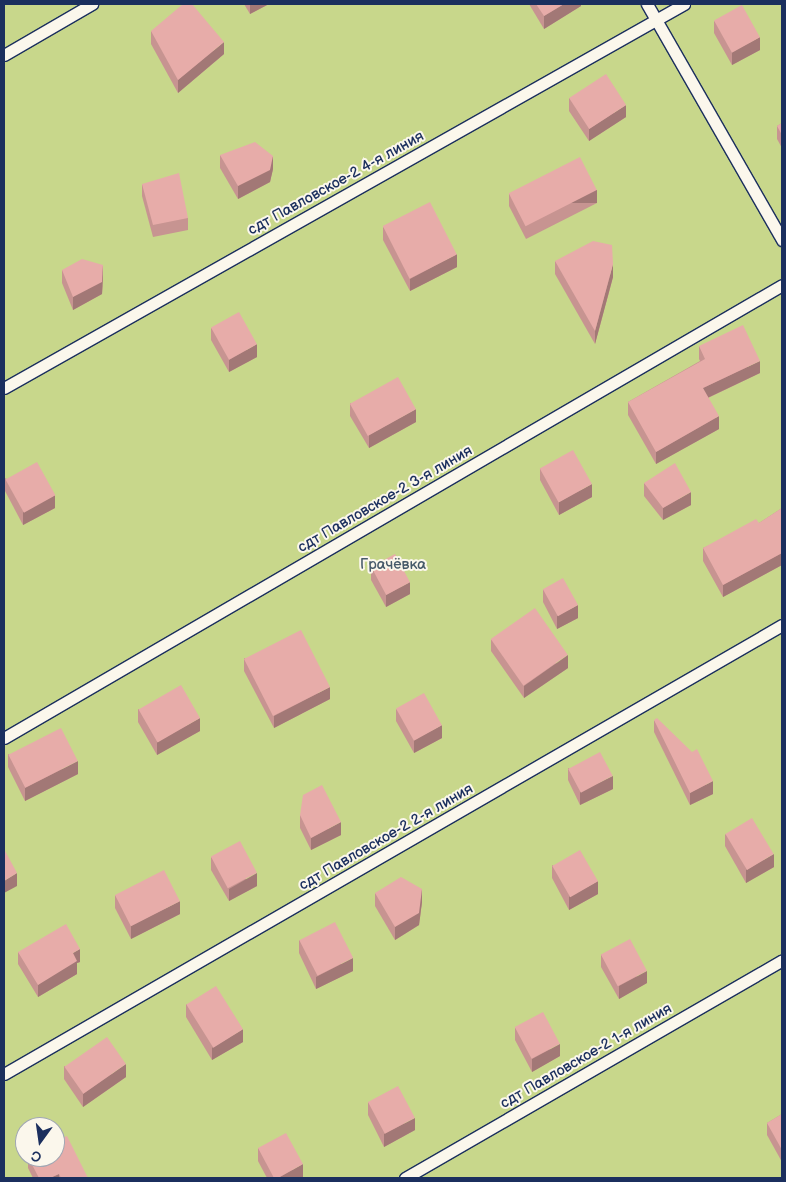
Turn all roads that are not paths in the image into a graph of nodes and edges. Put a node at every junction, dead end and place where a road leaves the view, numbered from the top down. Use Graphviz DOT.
graph roads {
  1 [pos="92,4"];
  2 [pos="646,4"];
  3 [pos="684,4"];
  4 [pos="656,20"];
  5 [pos="4,55"];
  6 [pos="782,240"];
  7 [pos="782,285"];
  8 [pos="4,388"];
  9 [pos="782,625"];
  10 [pos="4,738"];
  11 [pos="782,960"];
  12 [pos="4,1074"];
  13 [pos="404,1178"];
  1 -- 5 [label="lane"];
  2 -- 4 [label="lane"];
  3 -- 4 [label="lane, сдт Павловское-2 4-я линия"];
  4 -- 6 [label="lane"];
  4 -- 8 [label="lane, сдт Павловское-2 4-я линия"];
  7 -- 10 [label="lane, сдт Павловское-2 3-я линия"];
  9 -- 12 [label="lane, сдт Павловское-2 2-я линия"];
  11 -- 13 [label="lane, сдт Павловское-2 1-я линия"];
}
